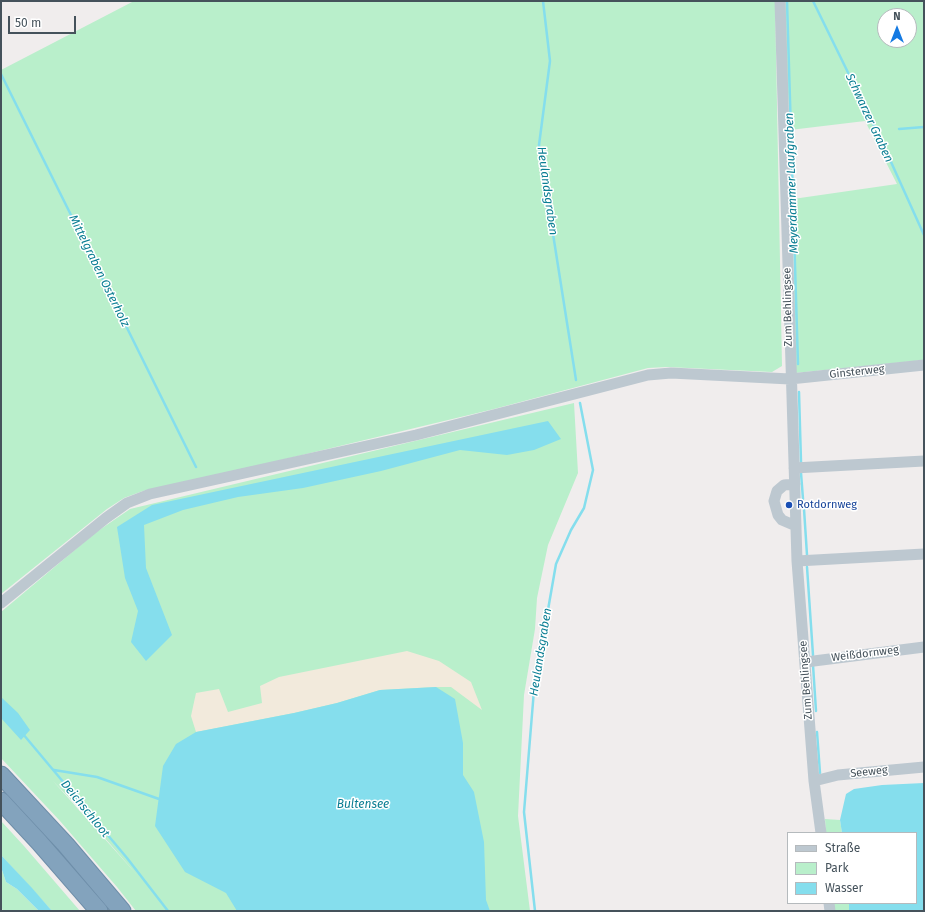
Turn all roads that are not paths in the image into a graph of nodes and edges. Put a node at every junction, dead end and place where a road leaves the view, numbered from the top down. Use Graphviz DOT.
graph roads {
  1 [pos="780,1"];
  2 [pos="924,365"];
  3 [pos="790,379"];
  4 [pos="924,461"];
  5 [pos="794,468"];
  6 [pos="795,484"];
  7 [pos="796,526"];
  8 [pos="924,554"];
  9 [pos="797,561"];
  10 [pos="1,603"];
  11 [pos="924,647"];
  12 [pos="806,662"];
  13 [pos="924,767"];
  14 [pos="1,774"];
  15 [pos="814,781"];
  16 [pos="1,801"];
  17 [pos="821,832"];
  18 [pos="98,911"];
  19 [pos="122,911"];
  1 -- 3 [label="street, Zum Behlingsee"];
  2 -- 3 [label="street, Ginsterweg"];
  3 -- 5 [label="street, Zum Behlingsee"];
  3 -- 10 [label="street, Ginsterweg"];
  4 -- 5 [label="street"];
  5 -- 6 [label="street, Zum Behlingsee"];
  6 -- 7 [label="street, Zum Behlingsee"];
  6 -- 7 [label="street"];
  7 -- 9 [label="street, Zum Behlingsee"];
  8 -- 9 [label="street"];
  9 -- 12 [label="street, Zum Behlingsee"];
  11 -- 12 [label="street, Weißdornweg"];
  12 -- 15 [label="street, Zum Behlingsee"];
  13 -- 15 [label="street, Seeweg"];
  14 -- 19 [label="highway"];
  15 -- 17 [label="street, Zum Behlingsee"];
  16 -- 18 [label="highway"];
}
